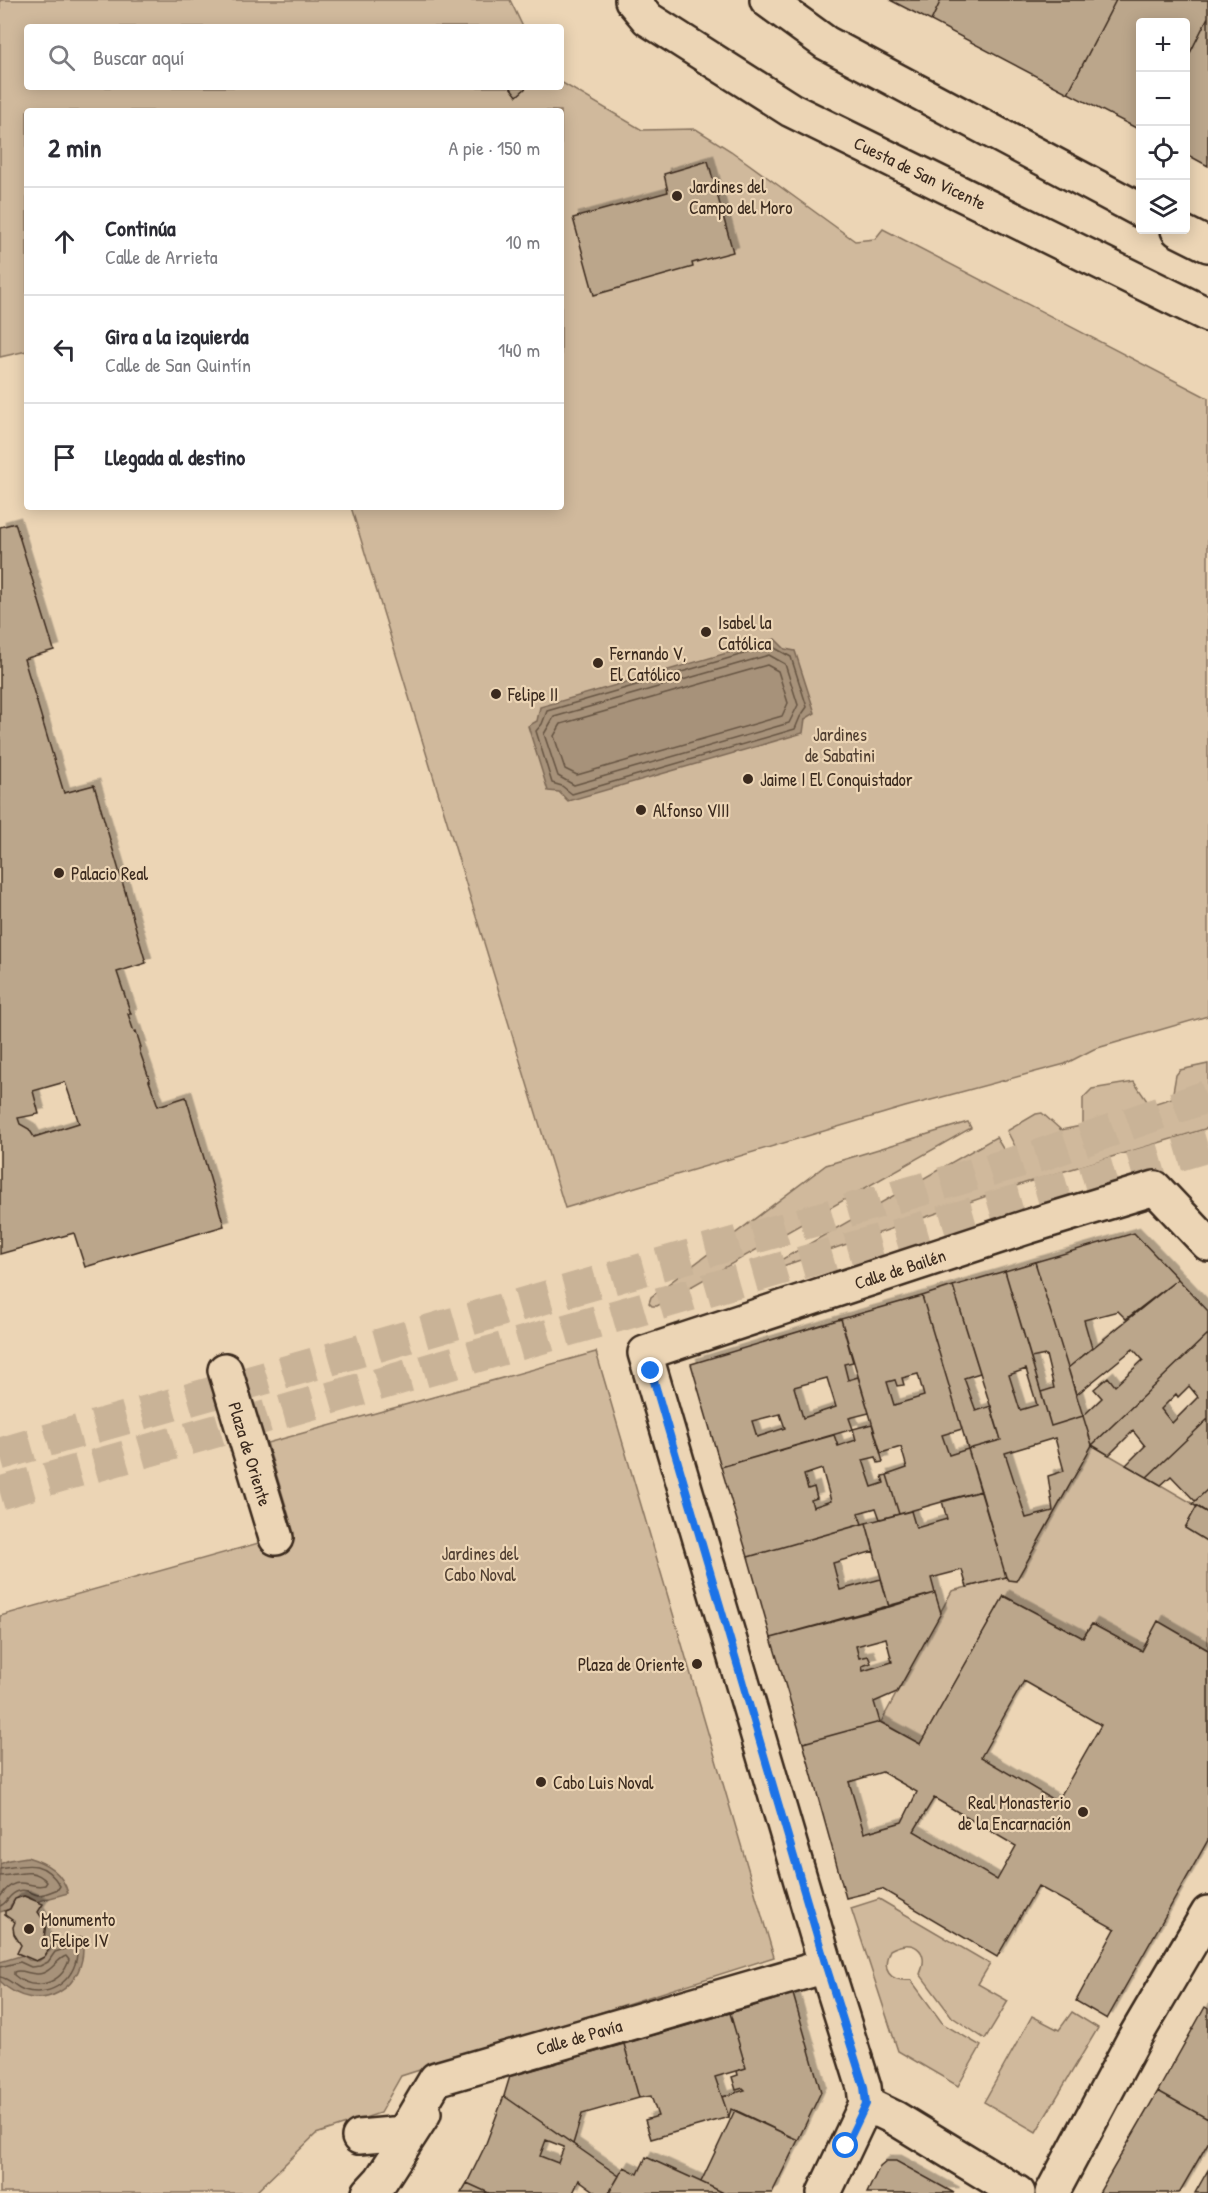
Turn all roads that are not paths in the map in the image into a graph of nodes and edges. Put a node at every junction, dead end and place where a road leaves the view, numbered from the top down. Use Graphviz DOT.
graph roads {
  1 [pos="767,0"];
  2 [pos="643,4"];
  3 [pos="1136,208"];
  4 [pos="1186,234"];
  5 [pos="1208,245"];
  6 [pos="1208,315"];
  7 [pos="1208,1244"];
  8 [pos="225,1370"];
  9 [pos="276,1538"];
  10 [pos="1208,1913"];
  11 [pos="826,1966"];
  12 [pos="433,2073"];
  13 [pos="866,2104"];
  14 [pos="359,2137"];
  15 [pos="369,2193"];
  16 [pos="824,2193"];
  17 [pos="1018,2193"];
  18 [pos="1052,2193"];
  1 -- 3 [label="street"];
  2 -- 6 [label="street, Cuesta de San Vicente"];
  4 -- 5 [label="street"];
  7 -- 11 [label="street, Calle de Bailén"];
  8 -- 9 [label="street, Plaza de Oriente"];
  10 -- 18 [label="street"];
  11 -- 12 [label="street, Calle de Pavía"];
  11 -- 13 [label="street"];
  12 -- 14 [label="street"];
  12 -- 15 [label="street"];
  13 -- 16 [label="street"];
  13 -- 17 [label="street"];
}
